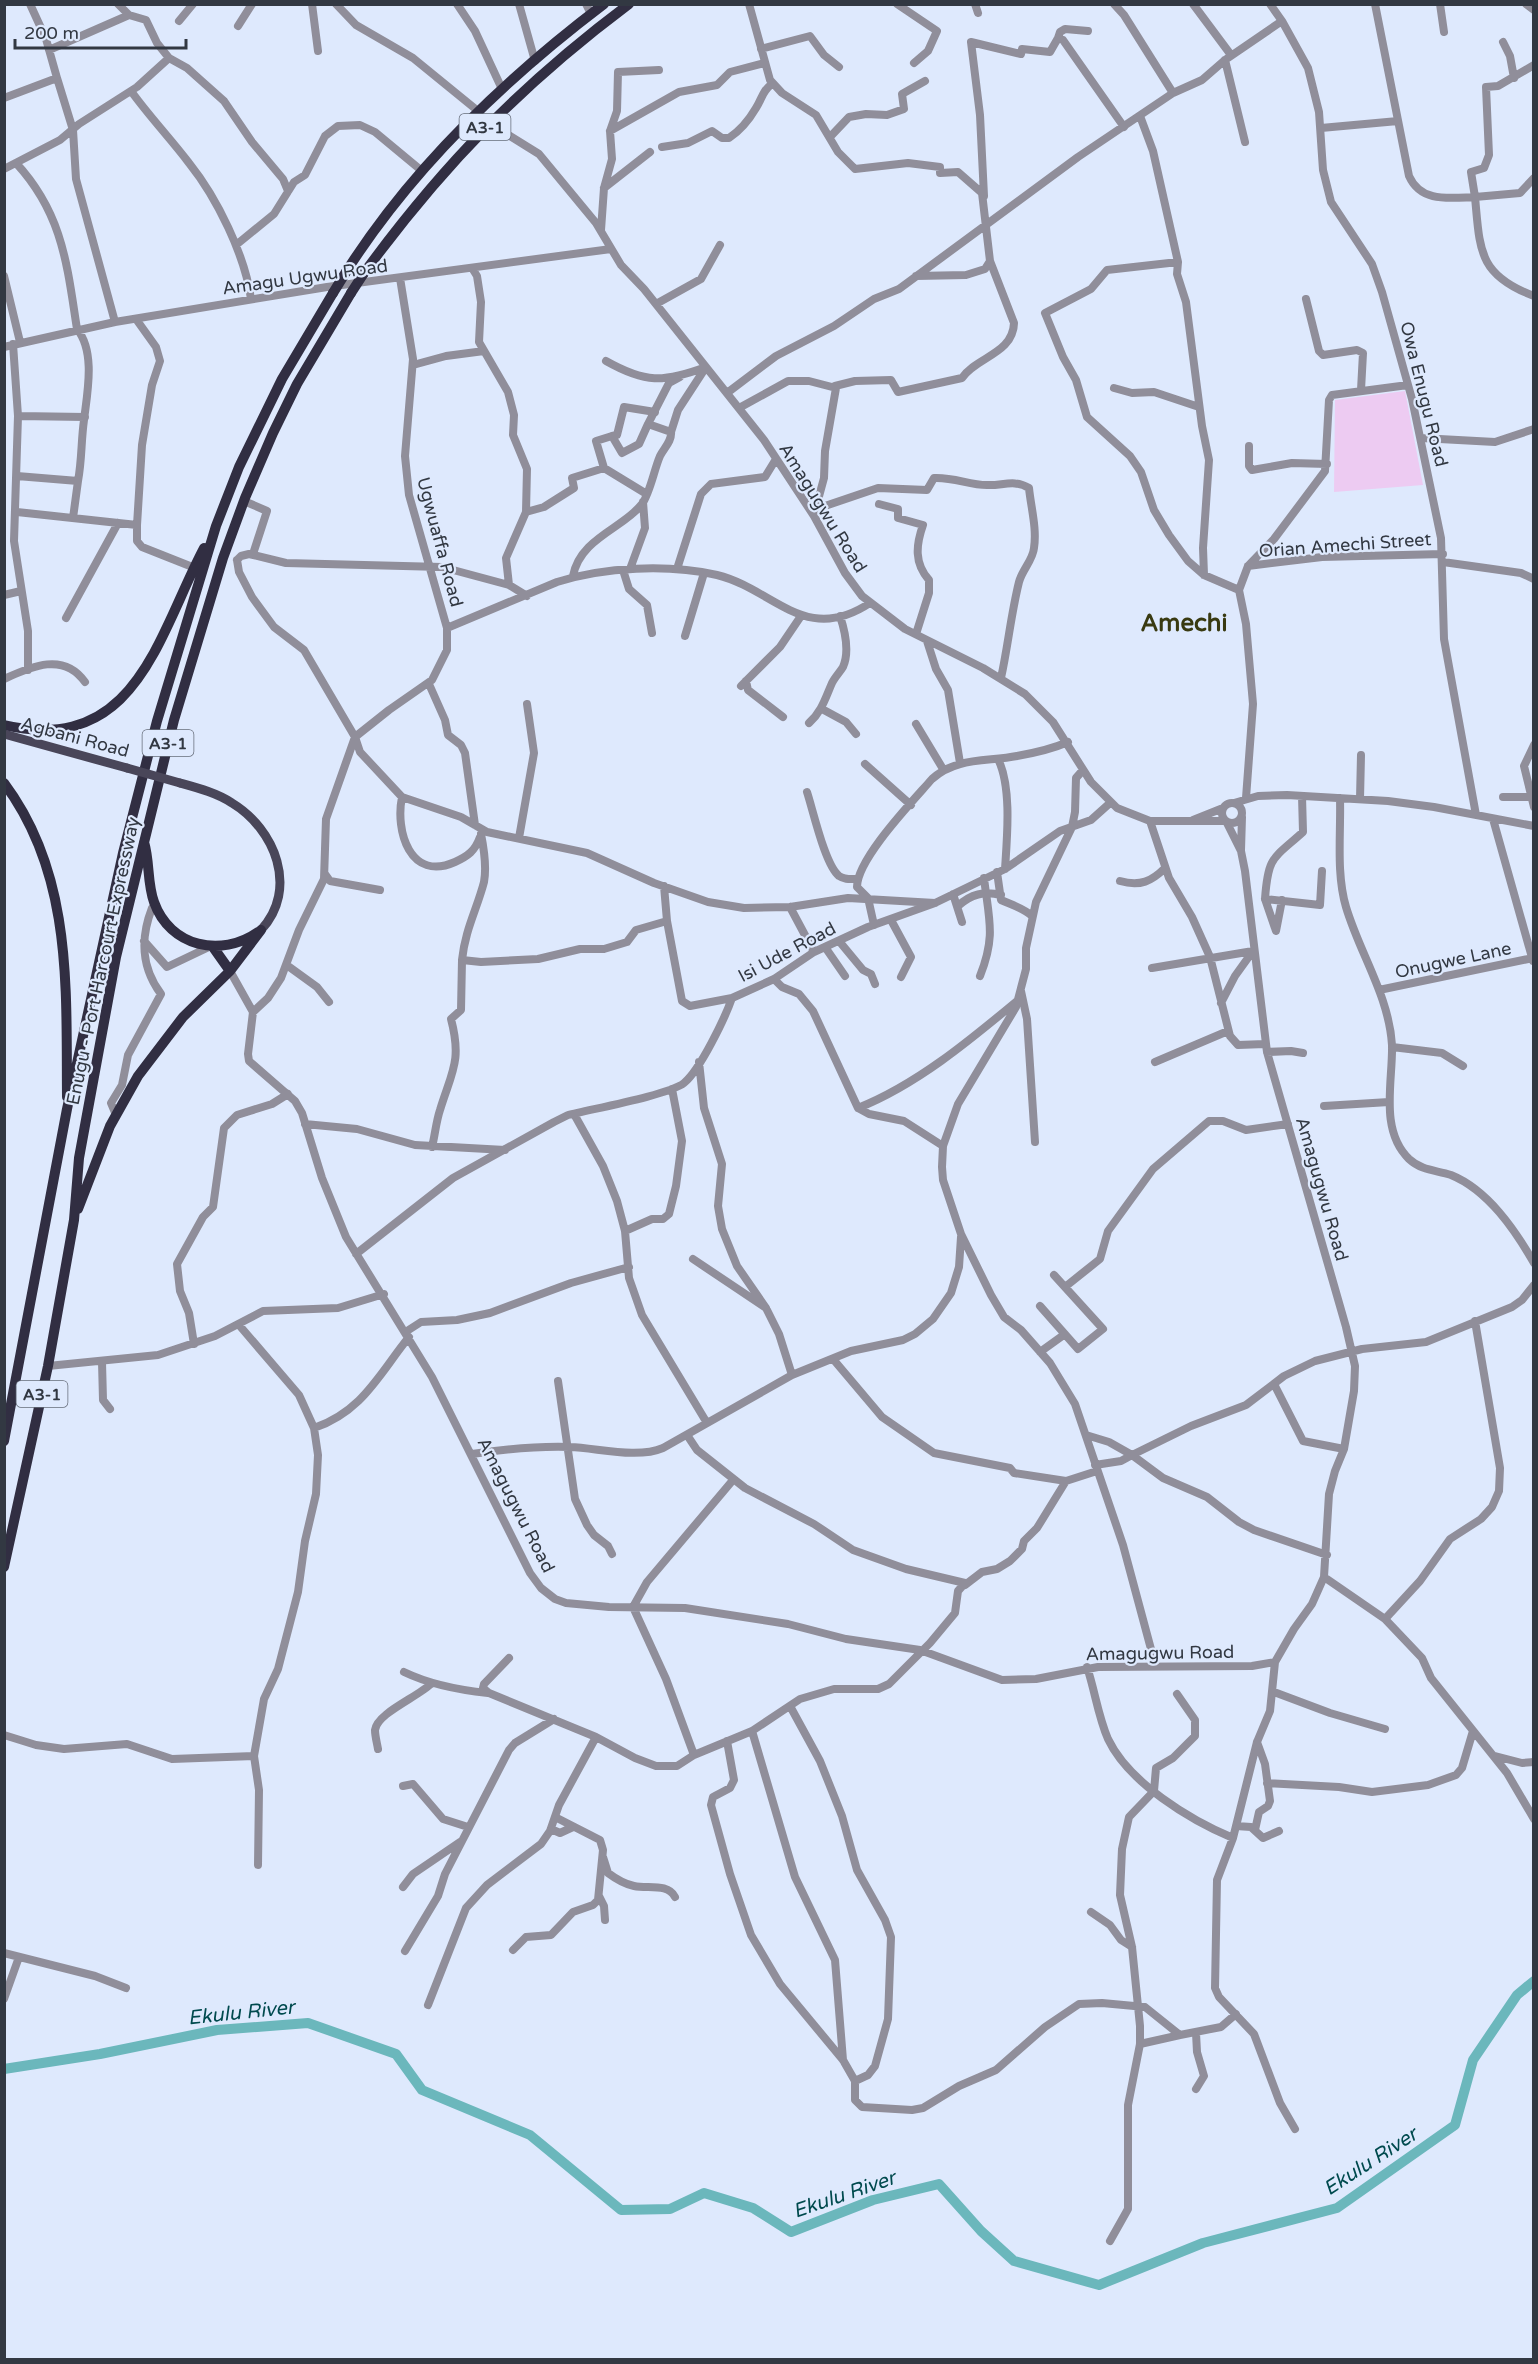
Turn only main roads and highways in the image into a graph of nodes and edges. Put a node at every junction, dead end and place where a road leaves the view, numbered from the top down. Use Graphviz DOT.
graph roads {
  1 [pos="604,4"];
  2 [pos="629,4"];
  3 [pos="588,9"];
  4 [pos="216,526"];
  5 [pos="4,726"];
  6 [pos="4,734"];
  7 [pos="4,783"];
  8 [pos="143,841"];
  9 [pos="261,930"];
  10 [pos="211,947"];
  11 [pos="230,971"];
  12 [pos="67,1109"];
  13 [pos="74,1220"];
  14 [pos="4,1441"];
  15 [pos="4,1567"];
  1 -- 3 [label="highway, Enugu - Port Harcourt Expressway / A3-1"];
  2 -- 8 [label="highway, Enugu - Port Harcourt Expressway / A3-1, bridge"];
  3 -- 4 [label="highway, Enugu - Port Harcourt Expressway / A3-1, bridge"];
  4 -- 5 [label="highway"];
  4 -- 12 [label="highway, Enugu - Port Harcourt Expressway / A3-1"];
  6 -- 9 [label="main road, Agbani Road, bridge"];
  7 -- 12 [label="highway"];
  8 -- 10 [label="highway"];
  8 -- 13 [label="highway, Enugu - Port Harcourt Expressway / A3-1"];
  9 -- 10 [label="highway"];
  9 -- 11 [label="highway"];
  10 -- 11 [label="highway"];
  11 -- 13 [label="highway"];
  12 -- 14 [label="highway, Enugu - Port Harcourt Expressway / A3-1"];
  13 -- 15 [label="highway, Enugu - Port Harcourt Expressway / A3-1"];
}
